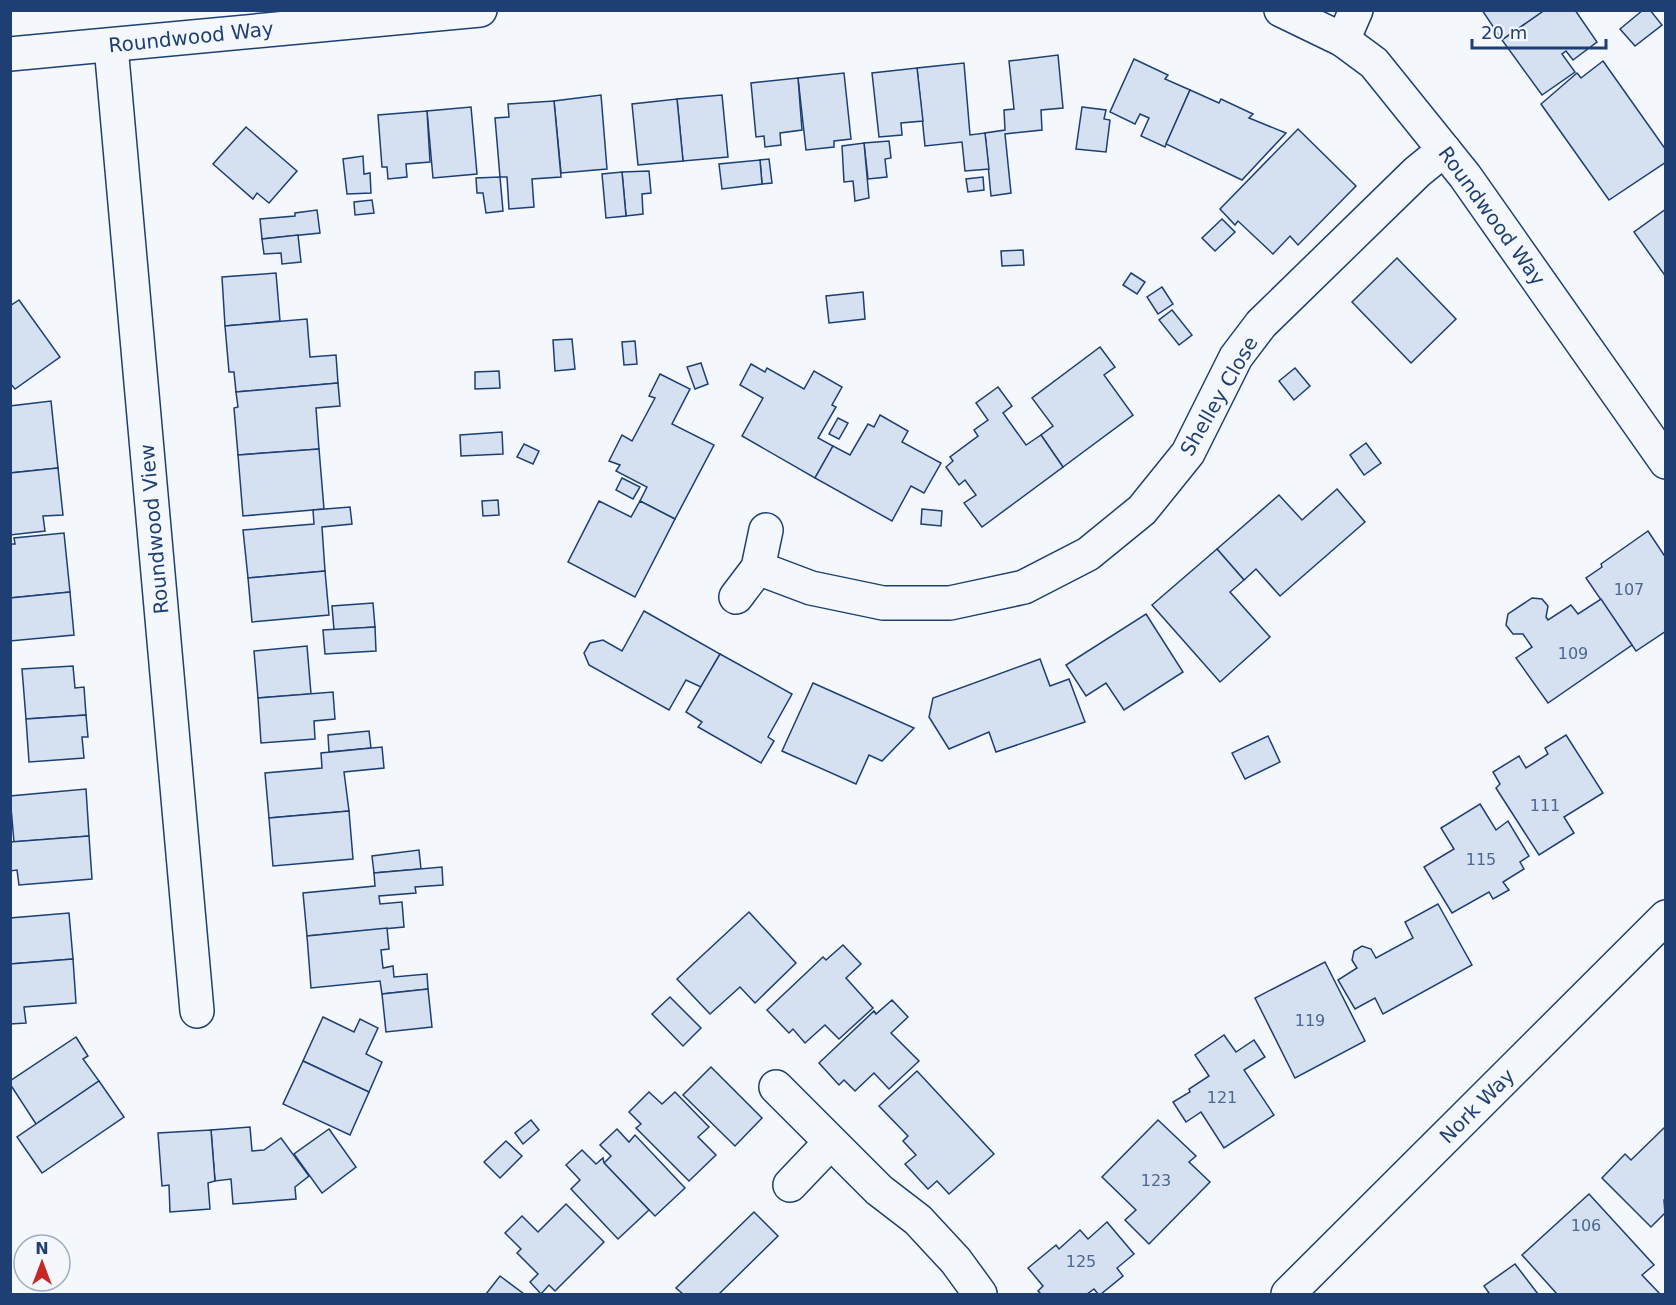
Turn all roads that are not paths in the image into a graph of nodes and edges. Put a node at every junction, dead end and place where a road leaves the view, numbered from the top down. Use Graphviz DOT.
graph roads {
  1 [pos="480,10"];
  2 [pos="1281,10"];
  3 [pos="1356,10"];
  4 [pos="1343,40"];
  5 [pos="111,46"];
  6 [pos="10,54"];
  7 [pos="1444,150"];
  8 [pos="1665,462"];
  9 [pos="766,530"];
  10 [pos="758,568"];
  11 [pos="736,597"];
  12 [pos="1665,917"];
  13 [pos="197,1011"];
  14 [pos="776,1087"];
  15 [pos="830,1143"];
  16 [pos="790,1185"];
  17 [pos="980,1294"];
  18 [pos="1288,1294"];
  1 -- 5 [label="street, Roundwood Way"];
  2 -- 4 [label="street, Roundwood Way"];
  3 -- 4 [label="street"];
  4 -- 7 [label="street, Roundwood Way"];
  5 -- 6 [label="street, Roundwood Way"];
  5 -- 13 [label="street, Roundwood View"];
  7 -- 8 [label="street, Roundwood Way"];
  7 -- 10 [label="street, Shelley Close"];
  9 -- 10 [label="street"];
  10 -- 11 [label="street"];
  12 -- 18 [label="street, Nork Way"];
  14 -- 15 [label="street"];
  15 -- 16 [label="street"];
  15 -- 17 [label="street"];
}
